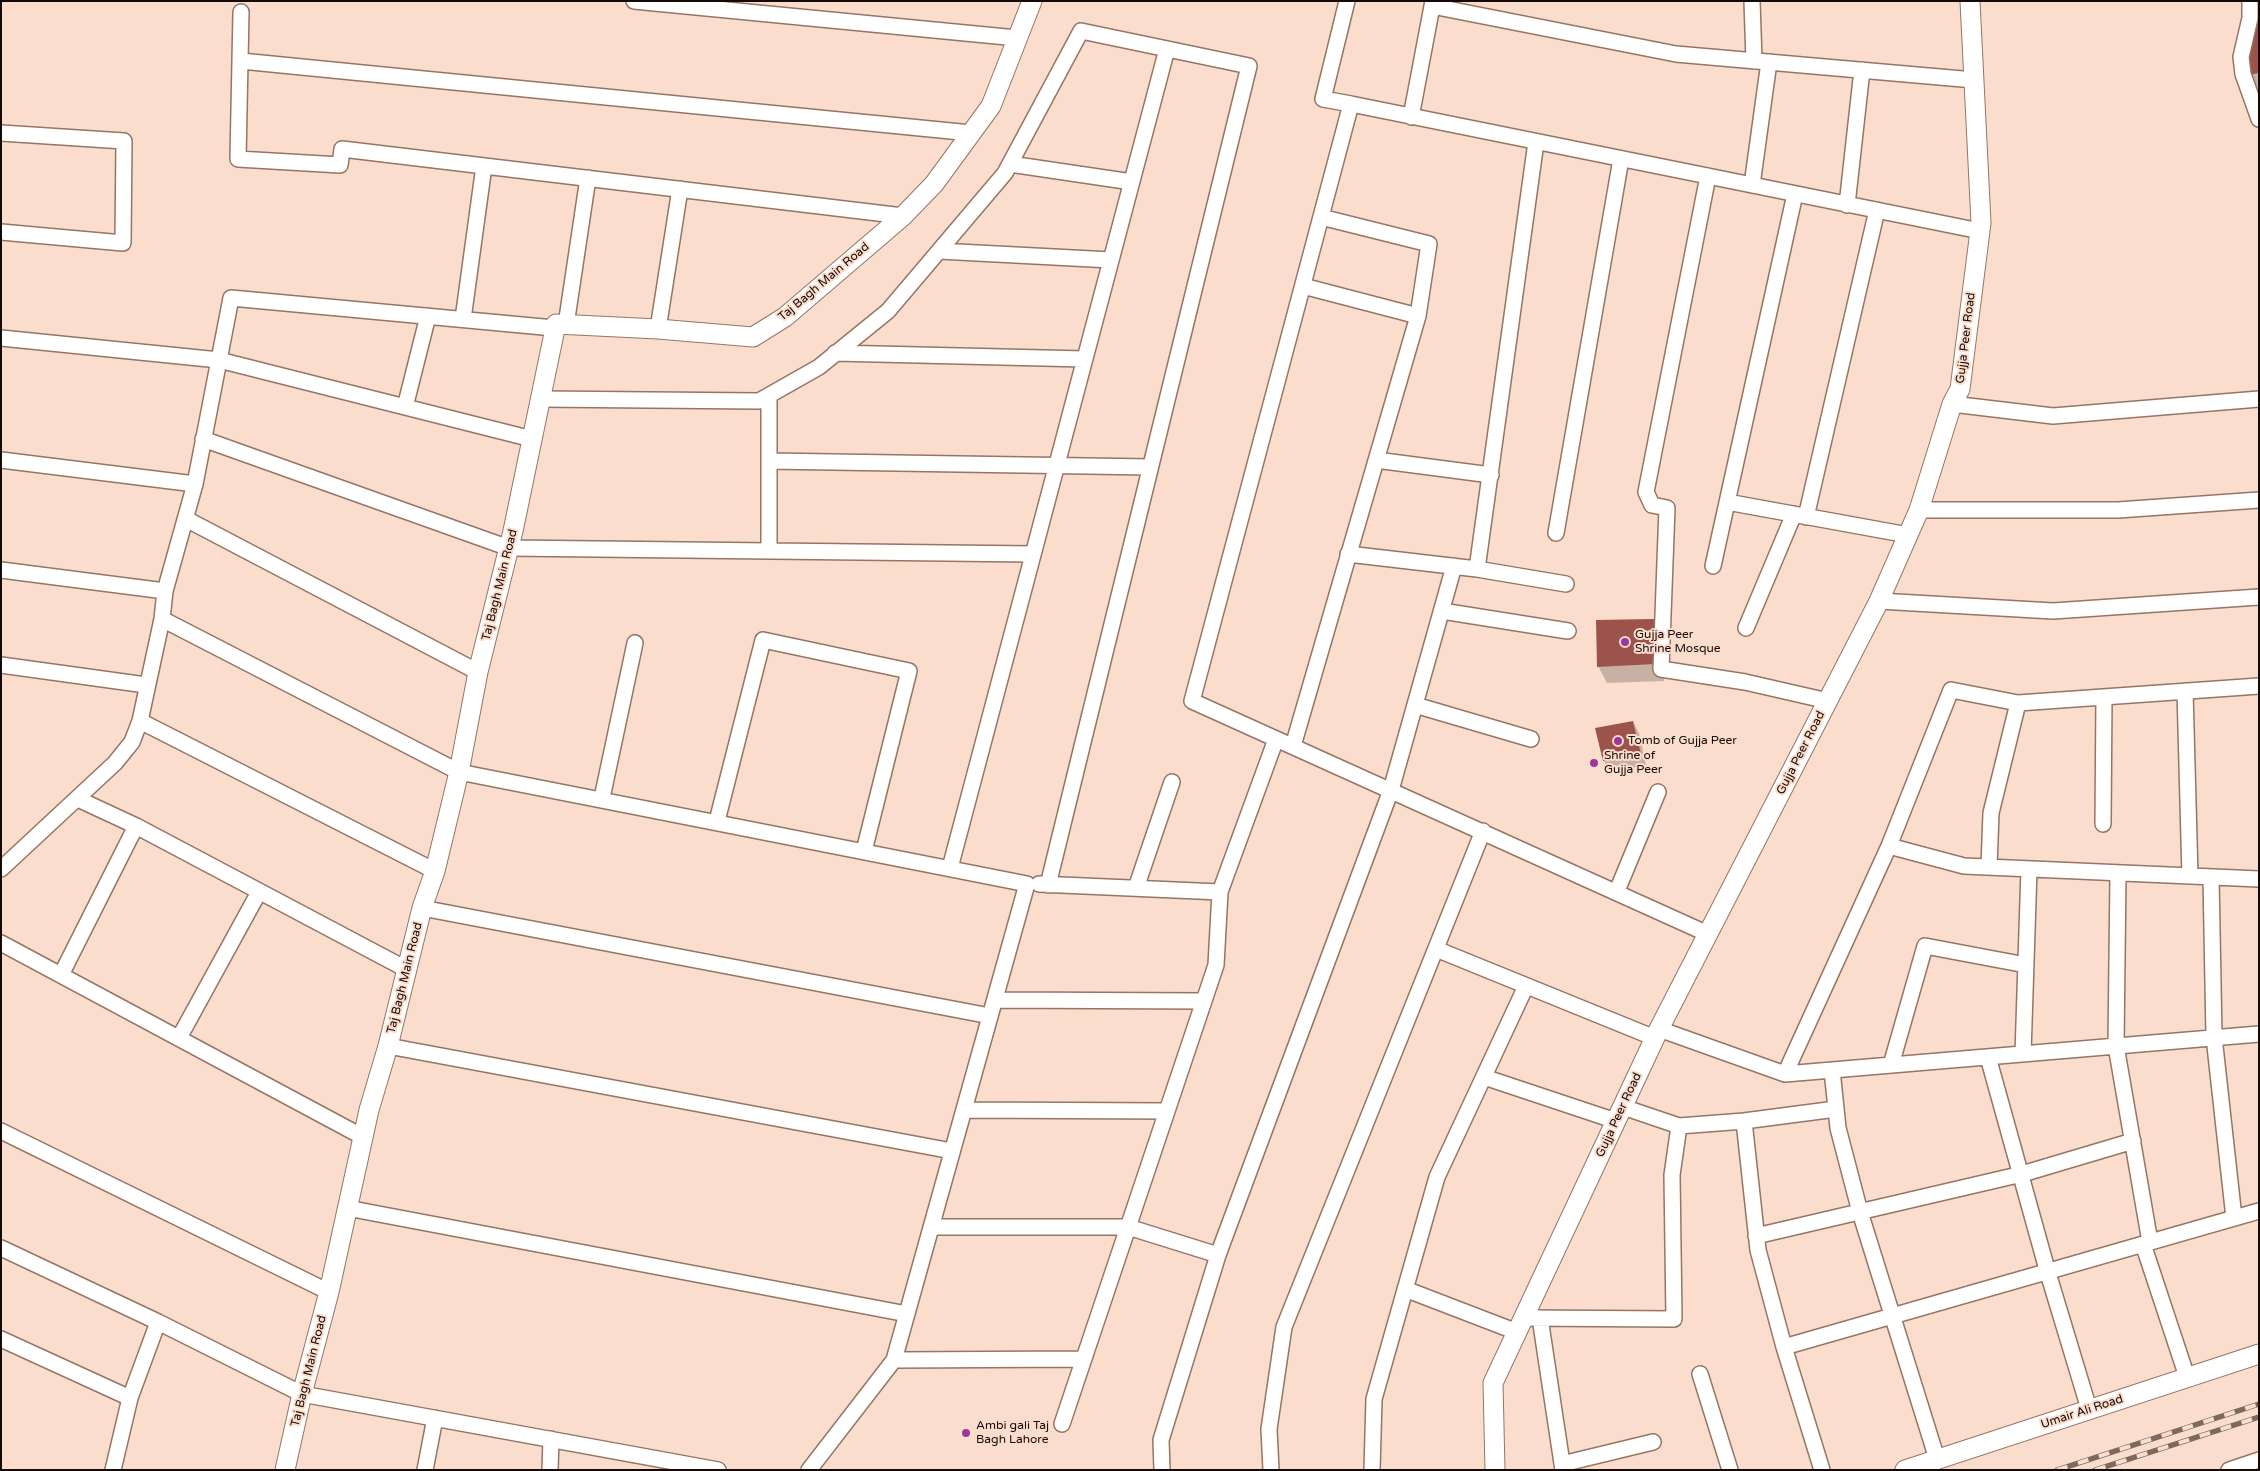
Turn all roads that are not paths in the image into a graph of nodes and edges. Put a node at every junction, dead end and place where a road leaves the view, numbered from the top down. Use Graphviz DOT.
graph roads {
  1 [pos="634,1"];
  2 [pos="1032,1"];
  3 [pos="1347,1"];
  4 [pos="1752,1"];
  5 [pos="1970,1"];
  6 [pos="2250,1"];
  7 [pos="1432,4"];
  8 [pos="241,12"];
  9 [pos="2255,18"];
  10 [pos="1017,38"];
  11 [pos="1167,49"];
  12 [pos="241,61"];
  13 [pos="1754,61"];
  14 [pos="1769,62"];
  15 [pos="1862,70"];
  16 [pos="1974,80"];
  17 [pos="1351,104"];
  18 [pos="1411,117"];
  19 [pos="2259,119"];
  20 [pos="1,132"];
  21 [pos="971,133"];
  22 [pos="1536,142"];
  23 [pos="1621,159"];
  24 [pos="1010,164"];
  25 [pos="484,166"];
  26 [pos="1708,176"];
  27 [pos="588,178"];
  28 [pos="1132,182"];
  29 [pos="1752,185"];
  30 [pos="680,189"];
  31 [pos="1795,194"];
  32 [pos="1848,205"];
  33 [pos="1877,210"];
  34 [pos="903,216"];
  35 [pos="1321,217"];
  36 [pos="1980,231"];
  37 [pos="1,232"];
  38 [pos="939,251"];
  39 [pos="1111,260"];
  40 [pos="1303,286"];
  41 [pos="428,316"];
  42 [pos="1418,316"];
  43 [pos="463,319"];
  44 [pos="560,326"];
  45 [pos="658,328"];
  46 [pos="1,338"];
  47 [pos="835,353"];
  48 [pos="1085,359"];
  49 [pos="219,360"];
  50 [pos="769,396"];
  51 [pos="540,399"];
  52 [pos="2259,399"];
  53 [pos="1952,404"];
  54 [pos="405,407"];
  55 [pos="203,439"];
  56 [pos="532,439"];
  57 [pos="1,460"];
  58 [pos="1376,460"];
  59 [pos="769,461"];
  60 [pos="1057,465"];
  61 [pos="1150,467"];
  62 [pos="1491,475"];
  63 [pos="195,484"];
  64 [pos="2259,500"];
  65 [pos="1727,502"];
  66 [pos="1920,510"];
  67 [pos="1800,516"];
  68 [pos="186,519"];
  69 [pos="1556,533"];
  70 [pos="1908,535"];
  71 [pos="509,548"];
  72 [pos="769,551"];
  73 [pos="1033,554"];
  74 [pos="1348,554"];
  75 [pos="1454,566"];
  76 [pos="1713,566"];
  77 [pos="1477,569"];
  78 [pos="1,570"];
  79 [pos="1566,584"];
  80 [pos="165,591"];
  81 [pos="2259,597"];
  82 [pos="1879,601"];
  83 [pos="1442,611"];
  84 [pos="162,619"];
  85 [pos="1746,628"];
  86 [pos="1568,631"];
  87 [pos="635,643"];
  88 [pos="1,665"];
  89 [pos="478,672"];
  90 [pos="146,685"];
  91 [pos="2259,686"];
  92 [pos="2185,691"];
  93 [pos="2104,697"];
  94 [pos="1828,701"];
  95 [pos="2018,703"];
  96 [pos="1415,705"];
  97 [pos="140,721"];
  98 [pos="1276,739"];
  99 [pos="1531,740"];
  100 [pos="1293,746"];
  101 [pos="459,772"];
  102 [pos="1172,782"];
  103 [pos="1390,790"];
  104 [pos="1658,792"];
  105 [pos="602,798"];
  106 [pos="78,799"];
  107 [pos="717,822"];
  108 [pos="2103,824"];
  109 [pos="136,826"];
  110 [pos="1483,831"];
  111 [pos="1889,846"];
  112 [pos="864,851"];
  113 [pos="1989,867"];
  114 [pos="1,868"];
  115 [pos="950,868"];
  116 [pos="2030,869"];
  117 [pos="435,872"];
  118 [pos="2118,873"];
  119 [pos="2190,876"];
  120 [pos="2211,877"];
  121 [pos="2259,879"];
  122 [pos="1027,884"];
  123 [pos="1048,885"];
  124 [pos="1136,888"];
  125 [pos="1617,891"];
  126 [pos="258,892"];
  127 [pos="1220,892"];
  128 [pos="422,908"];
  129 [pos="1708,934"];
  130 [pos="1,943"];
  131 [pos="1436,949"];
  132 [pos="2026,965"];
  133 [pos="406,969"];
  134 [pos="61,975"];
  135 [pos="1526,986"];
  136 [pos="995,1000"];
  137 [pos="1204,1001"];
  138 [pos="990,1016"];
  139 [pos="1657,1033"];
  140 [pos="2259,1034"];
  141 [pos="2214,1037"];
  142 [pos="179,1038"];
  143 [pos="388,1046"];
  144 [pos="2116,1046"];
  145 [pos="2023,1054"];
  146 [pos="1988,1057"];
  147 [pos="1891,1065"];
  148 [pos="1832,1070"];
  149 [pos="1785,1074"];
  150 [pos="1484,1077"];
  151 [pos="1836,1108"];
  152 [pos="964,1110"];
  153 [pos="1167,1111"];
  154 [pos="1619,1114"];
  155 [pos="1744,1121"];
  156 [pos="1679,1126"];
  157 [pos="1,1132"];
  158 [pos="363,1137"];
  159 [pos="2133,1141"];
  160 [pos="952,1151"];
  161 [pos="2022,1174"];
  162 [pos="347,1208"];
  163 [pos="2259,1211"];
  164 [pos="1860,1212"];
  165 [pos="2234,1218"];
  166 [pos="931,1227"];
  167 [pos="1128,1227"];
  168 [pos="1756,1236"];
  169 [pos="2147,1243"];
  170 [pos="1,1248"];
  171 [pos="1218,1255"];
  172 [pos="2048,1272"];
  173 [pos="1405,1290"];
  174 [pos="329,1292"];
  175 [pos="907,1314"];
  176 [pos="1892,1316"];
  177 [pos="158,1322"];
  178 [pos="1527,1323"];
  179 [pos="1,1338"];
  180 [pos="1784,1347"];
  181 [pos="2259,1354"];
  182 [pos="1083,1359"];
  183 [pos="894,1360"];
  184 [pos="1700,1374"];
  185 [pos="2187,1377"];
  186 [pos="302,1394"];
  187 [pos="130,1398"];
  188 [pos="2089,1409"];
  189 [pos="435,1418"];
  190 [pos="1062,1424"];
  191 [pos="551,1439"];
  192 [pos="1653,1442"];
  193 [pos="1937,1459"];
  194 [pos="2259,1460"];
  195 [pos="681,1466"];
  196 [pos="1562,1467"];
  197 [pos="113,1470"];
  198 [pos="285,1470"];
  199 [pos="425,1470"];
  200 [pos="550,1470"];
  201 [pos="718,1470"];
  202 [pos="809,1470"];
  203 [pos="1162,1470"];
  204 [pos="1272,1470"];
  205 [pos="1372,1470"];
  206 [pos="1495,1470"];
  207 [pos="1730,1470"];
  208 [pos="1822,1470"];
  209 [pos="1905,1470"];
  210 [pos="2228,1470"];
  1 -- 10 [label="street"];
  2 -- 10 [label="street, Taj Bagh Main Road"];
  3 -- 17 [label="street"];
  4 -- 13 [label="street"];
  5 -- 16 [label="street, Gujja Peer Road"];
  6 -- 9 [label="street"];
  7 -- 13 [label="street"];
  7 -- 18 [label="street"];
  8 -- 12 [label="street"];
  9 -- 19 [label="street"];
  10 -- 21 [label="street, Taj Bagh Main Road"];
  11 -- 24 [label="street"];
  11 -- 28 [label="street"];
  11 -- 61 [label="street"];
  12 -- 21 [label="street"];
  12 -- 25 [label="street"];
  13 -- 14 [label="street"];
  14 -- 15 [label="street"];
  14 -- 29 [label="street"];
  15 -- 16 [label="street"];
  15 -- 32 [label="street"];
  16 -- 36 [label="street, Gujja Peer Road"];
  17 -- 18 [label="street"];
  17 -- 35 [label="street"];
  18 -- 22 [label="street"];
  20 -- 37 [label="street"];
  21 -- 34 [label="street, Taj Bagh Main Road"];
  22 -- 23 [label="street"];
  22 -- 62 [label="street"];
  23 -- 26 [label="street"];
  23 -- 69 [label="street"];
  24 -- 28 [label="street"];
  24 -- 38 [label="street"];
  25 -- 27 [label="street"];
  25 -- 43 [label="street"];
  26 -- 29 [label="street"];
  26 -- 94 [label="street"];
  27 -- 30 [label="street"];
  27 -- 44 [label="street"];
  28 -- 39 [label="street"];
  29 -- 31 [label="street"];
  30 -- 34 [label="street"];
  30 -- 45 [label="street"];
  31 -- 32 [label="street"];
  31 -- 65 [label="street"];
  32 -- 33 [label="street"];
  33 -- 36 [label="street"];
  33 -- 67 [label="street"];
  34 -- 45 [label="street, Taj Bagh Main Road"];
  35 -- 40 [label="street"];
  35 -- 42 [label="street"];
  36 -- 53 [label="street, Gujja Peer Road"];
  38 -- 39 [label="street"];
  38 -- 47 [label="street"];
  39 -- 48 [label="street"];
  40 -- 42 [label="street"];
  40 -- 98 [label="street"];
  41 -- 43 [label="street"];
  41 -- 49 [label="street"];
  41 -- 54 [label="street"];
  42 -- 58 [label="street"];
  43 -- 44 [label="street"];
  44 -- 45 [label="street, Taj Bagh Main Road"];
  44 -- 51 [label="street, Taj Bagh Main Road"];
  46 -- 49 [label="street"];
  47 -- 48 [label="street"];
  47 -- 50 [label="street"];
  48 -- 60 [label="street"];
  49 -- 54 [label="street"];
  49 -- 55 [label="street"];
  50 -- 51 [label="street"];
  50 -- 59 [label="street"];
  51 -- 56 [label="street, Taj Bagh Main Road"];
  52 -- 53 [label="street"];
  53 -- 66 [label="street, Gujja Peer Road"];
  54 -- 56 [label="street"];
  55 -- 63 [label="street"];
  55 -- 71 [label="street"];
  56 -- 71 [label="street, Taj Bagh Main Road"];
  57 -- 63 [label="street"];
  58 -- 62 [label="street"];
  58 -- 74 [label="street"];
  59 -- 60 [label="street"];
  59 -- 72 [label="street"];
  60 -- 61 [label="street"];
  60 -- 73 [label="street"];
  61 -- 123 [label="street"];
  62 -- 77 [label="street"];
  63 -- 68 [label="street"];
  64 -- 66 [label="street"];
  65 -- 67 [label="street"];
  65 -- 76 [label="street"];
  66 -- 70 [label="street, Gujja Peer Road"];
  67 -- 70 [label="street"];
  67 -- 85 [label="street"];
  68 -- 80 [label="street"];
  68 -- 89 [label="street"];
  70 -- 82 [label="street, Gujja Peer Road"];
  71 -- 72 [label="street"];
  71 -- 89 [label="street, Taj Bagh Main Road"];
  72 -- 73 [label="street"];
  73 -- 115 [label="street"];
  74 -- 75 [label="street"];
  74 -- 100 [label="street"];
  75 -- 77 [label="street"];
  75 -- 83 [label="street"];
  77 -- 79 [label="street"];
  78 -- 80 [label="street"];
  80 -- 84 [label="street"];
  81 -- 82 [label="street"];
  82 -- 94 [label="street, Gujja Peer Road"];
  83 -- 86 [label="street"];
  83 -- 96 [label="street"];
  84 -- 90 [label="street"];
  84 -- 101 [label="street"];
  87 -- 105 [label="street"];
  88 -- 90 [label="street"];
  89 -- 101 [label="street, Taj Bagh Main Road"];
  90 -- 97 [label="street"];
  91 -- 92 [label="street"];
  92 -- 93 [label="street"];
  92 -- 119 [label="street"];
  93 -- 95 [label="street"];
  93 -- 108 [label="street"];
  94 -- 129 [label="street, Gujja Peer Road"];
  95 -- 111 [label="street"];
  95 -- 113 [label="street"];
  96 -- 99 [label="street"];
  96 -- 103 [label="street"];
  97 -- 106 [label="street"];
  97 -- 117 [label="street"];
  98 -- 100 [label="street"];
  98 -- 127 [label="street"];
  100 -- 103 [label="street"];
  101 -- 105 [label="street"];
  101 -- 117 [label="street, Taj Bagh Main Road"];
  102 -- 124 [label="street"];
  103 -- 110 [label="street"];
  103 -- 171 [label="street"];
  104 -- 125 [label="street"];
  105 -- 107 [label="street"];
  106 -- 109 [label="street"];
  106 -- 114 [label="street"];
  107 -- 112 [label="street"];
  107 -- 112 [label="street"];
  109 -- 126 [label="street"];
  109 -- 134 [label="street"];
  110 -- 125 [label="street"];
  110 -- 131 [label="street"];
  111 -- 113 [label="street"];
  111 -- 149 [label="street"];
  112 -- 115 [label="street"];
  113 -- 116 [label="street"];
  115 -- 122 [label="street"];
  116 -- 118 [label="street"];
  116 -- 132 [label="street"];
  117 -- 128 [label="street, Taj Bagh Main Road"];
  118 -- 119 [label="street"];
  118 -- 144 [label="street"];
  119 -- 120 [label="street"];
  120 -- 121 [label="street"];
  120 -- 141 [label="street"];
  122 -- 123 [label="street"];
  122 -- 136 [label="street"];
  123 -- 124 [label="street"];
  124 -- 127 [label="street"];
  125 -- 129 [label="street"];
  126 -- 133 [label="street"];
  126 -- 142 [label="street"];
  127 -- 137 [label="street"];
  128 -- 133 [label="street, Taj Bagh Main Road"];
  128 -- 138 [label="street"];
  129 -- 139 [label="street, Gujja Peer Road"];
  130 -- 134 [label="street"];
  131 -- 135 [label="street"];
  131 -- 204 [label="street"];
  132 -- 145 [label="street"];
  132 -- 147 [label="street"];
  133 -- 143 [label="street, Taj Bagh Main Road"];
  134 -- 142 [label="street"];
  135 -- 139 [label="street"];
  135 -- 150 [label="street"];
  136 -- 137 [label="street"];
  136 -- 138 [label="street"];
  137 -- 153 [label="street"];
  138 -- 152 [label="street"];
  139 -- 149 [label="street"];
  139 -- 154 [label="street, Gujja Peer Road"];
  140 -- 141 [label="street"];
  141 -- 144 [label="street"];
  141 -- 165 [label="street"];
  142 -- 158 [label="street"];
  143 -- 158 [label="street, Taj Bagh Main Road"];
  143 -- 160 [label="street"];
  144 -- 145 [label="street"];
  144 -- 159 [label="street"];
  145 -- 146 [label="street"];
  146 -- 147 [label="street"];
  146 -- 161 [label="street"];
  147 -- 148 [label="street"];
  148 -- 149 [label="street"];
  148 -- 151 [label="street"];
  150 -- 154 [label="street"];
  150 -- 173 [label="street"];
  151 -- 155 [label="street"];
  151 -- 164 [label="street"];
  152 -- 153 [label="street"];
  152 -- 160 [label="street"];
  153 -- 167 [label="street"];
  154 -- 156 [label="street"];
  154 -- 178 [label="street, Gujja Peer Road"];
  155 -- 156 [label="street"];
  155 -- 168 [label="street"];
  156 -- 178 [label="street"];
  157 -- 174 [label="street"];
  158 -- 162 [label="street, Taj Bagh Main Road"];
  159 -- 161 [label="street"];
  159 -- 169 [label="street"];
  160 -- 166 [label="street"];
  161 -- 164 [label="street"];
  161 -- 172 [label="street"];
  162 -- 174 [label="street, Taj Bagh Main Road"];
  162 -- 175 [label="street"];
  163 -- 165 [label="street"];
  164 -- 168 [label="street"];
  164 -- 176 [label="street"];
  165 -- 169 [label="street"];
  166 -- 167 [label="street"];
  166 -- 175 [label="street"];
  167 -- 171 [label="street"];
  167 -- 182 [label="street"];
  168 -- 180 [label="street"];
  169 -- 172 [label="street"];
  169 -- 185 [label="street"];
  170 -- 177 [label="street"];
  171 -- 203 [label="street"];
  172 -- 176 [label="street"];
  172 -- 188 [label="street"];
  173 -- 178 [label="street"];
  173 -- 205 [label="street"];
  174 -- 186 [label="street, Taj Bagh Main Road"];
  175 -- 183 [label="street"];
  176 -- 180 [label="street"];
  176 -- 193 [label="street"];
  177 -- 186 [label="street"];
  177 -- 187 [label="street"];
  178 -- 196 [label="street"];
  178 -- 206 [label="street, Gujja Peer Road"];
  179 -- 187 [label="street"];
  180 -- 208 [label="street"];
  181 -- 185 [label="street, Umair Ali Road"];
  182 -- 183 [label="street"];
  182 -- 190 [label="street"];
  183 -- 202 [label="street"];
  184 -- 207 [label="street"];
  185 -- 188 [label="street, Umair Ali Road"];
  186 -- 189 [label="street"];
  186 -- 198 [label="street, Taj Bagh Main Road"];
  187 -- 197 [label="street"];
  188 -- 193 [label="street, Umair Ali Road"];
  189 -- 191 [label="street"];
  189 -- 199 [label="street"];
  191 -- 195 [label="street"];
  191 -- 200 [label="street"];
  192 -- 196 [label="street"];
  193 -- 209 [label="street, Umair Ali Road"];
  194 -- 210 [label="street"];
  195 -- 201 [label="street"];
}
